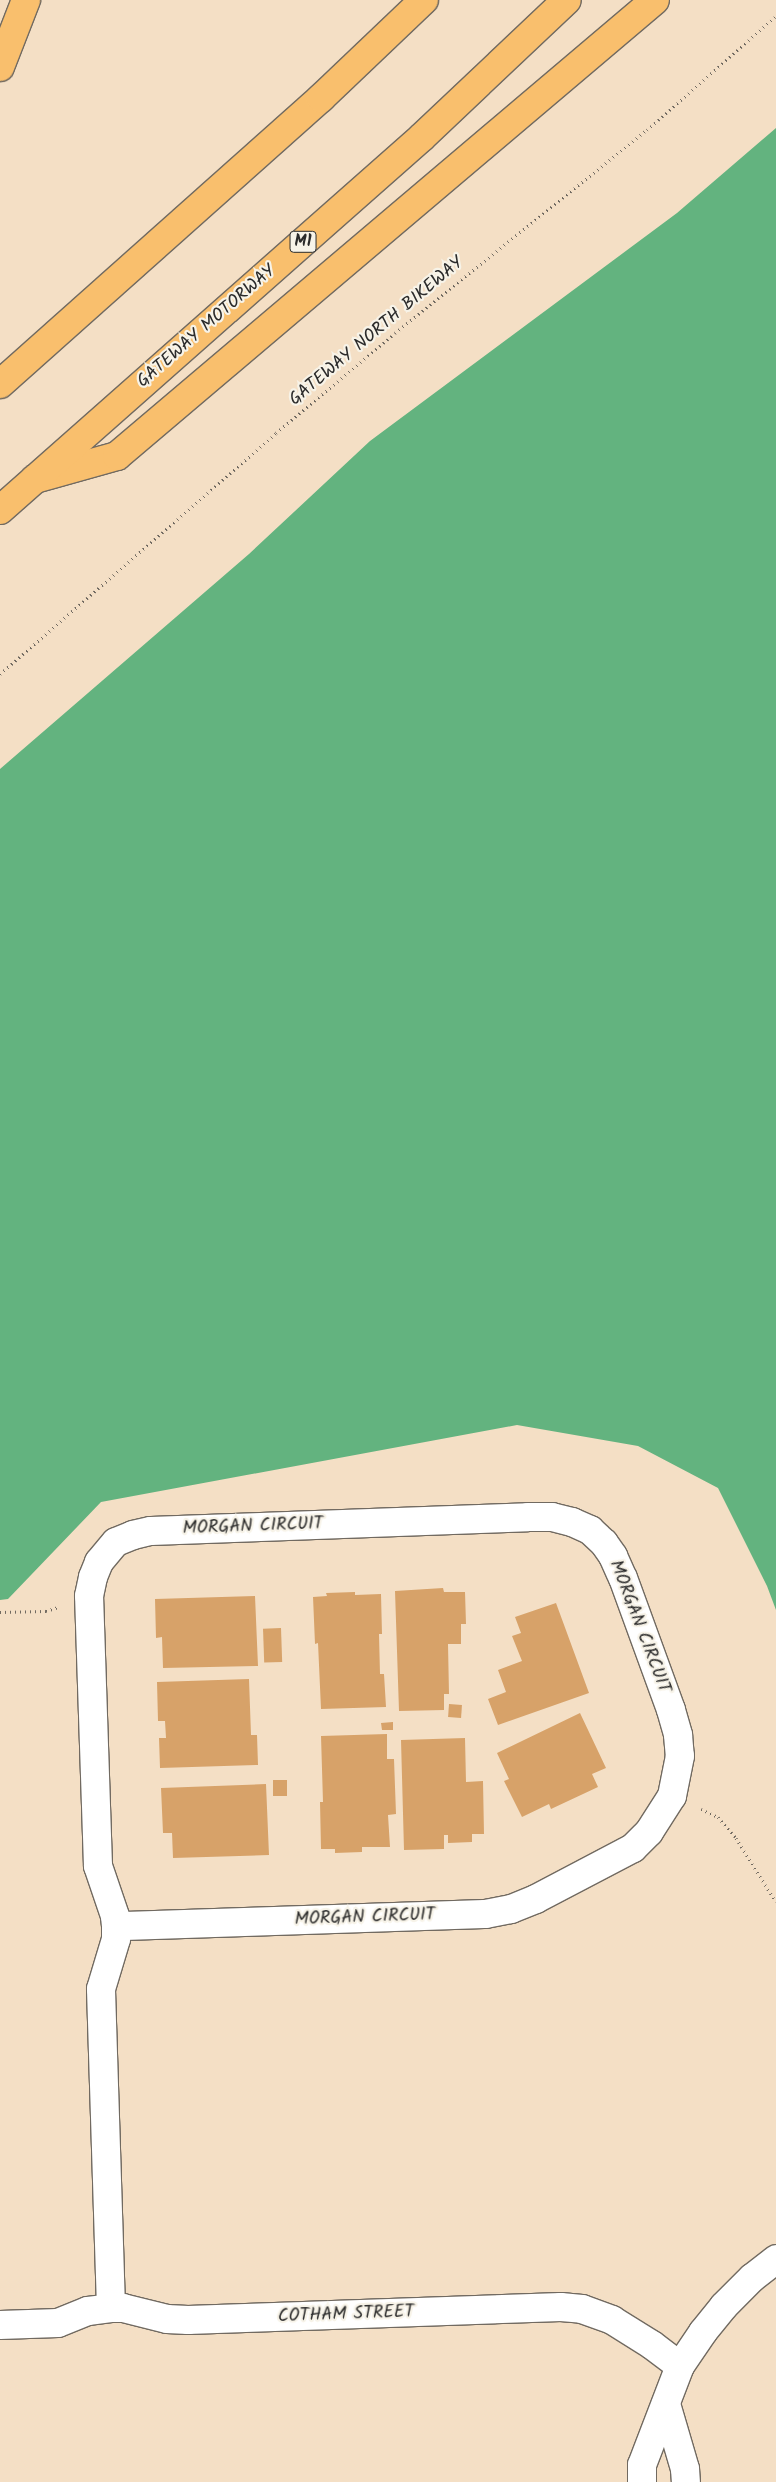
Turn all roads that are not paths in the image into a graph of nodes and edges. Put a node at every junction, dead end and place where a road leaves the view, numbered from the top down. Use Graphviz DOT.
graph roads {
  1 [pos="26,0"];
  2 [pos="424,0"];
  3 [pos="567,0"];
  4 [pos="655,0"];
  5 [pos="0,67"];
  6 [pos="0,384"];
  7 [pos="35,479"];
  8 [pos="0,510"];
  9 [pos="116,1926"];
  10 [pos="776,2259"];
  11 [pos="111,2308"];
  12 [pos="0,2325"];
  13 [pos="680,2366"];
  14 [pos="666,2404"];
  15 [pos="642,2482"];
  16 [pos="686,2482"];
  1 -- 5 [label="highway"];
  2 -- 6 [label="highway"];
  3 -- 7 [label="highway, GATEWAY MOTORWAY / M1"];
  4 -- 7 [label="highway"];
  7 -- 8 [label="highway, GATEWAY MOTORWAY / M1"];
  9 -- 9 [label="street, MORGAN CIRCUIT"];
  9 -- 11 [label="street, MORGAN CIRCUIT"];
  10 -- 13 [label="street"];
  11 -- 12 [label="street, COTHAM STREET"];
  11 -- 13 [label="street, COTHAM STREET"];
  13 -- 14 [label="street"];
  14 -- 15 [label="street"];
  14 -- 16 [label="street"];
}
